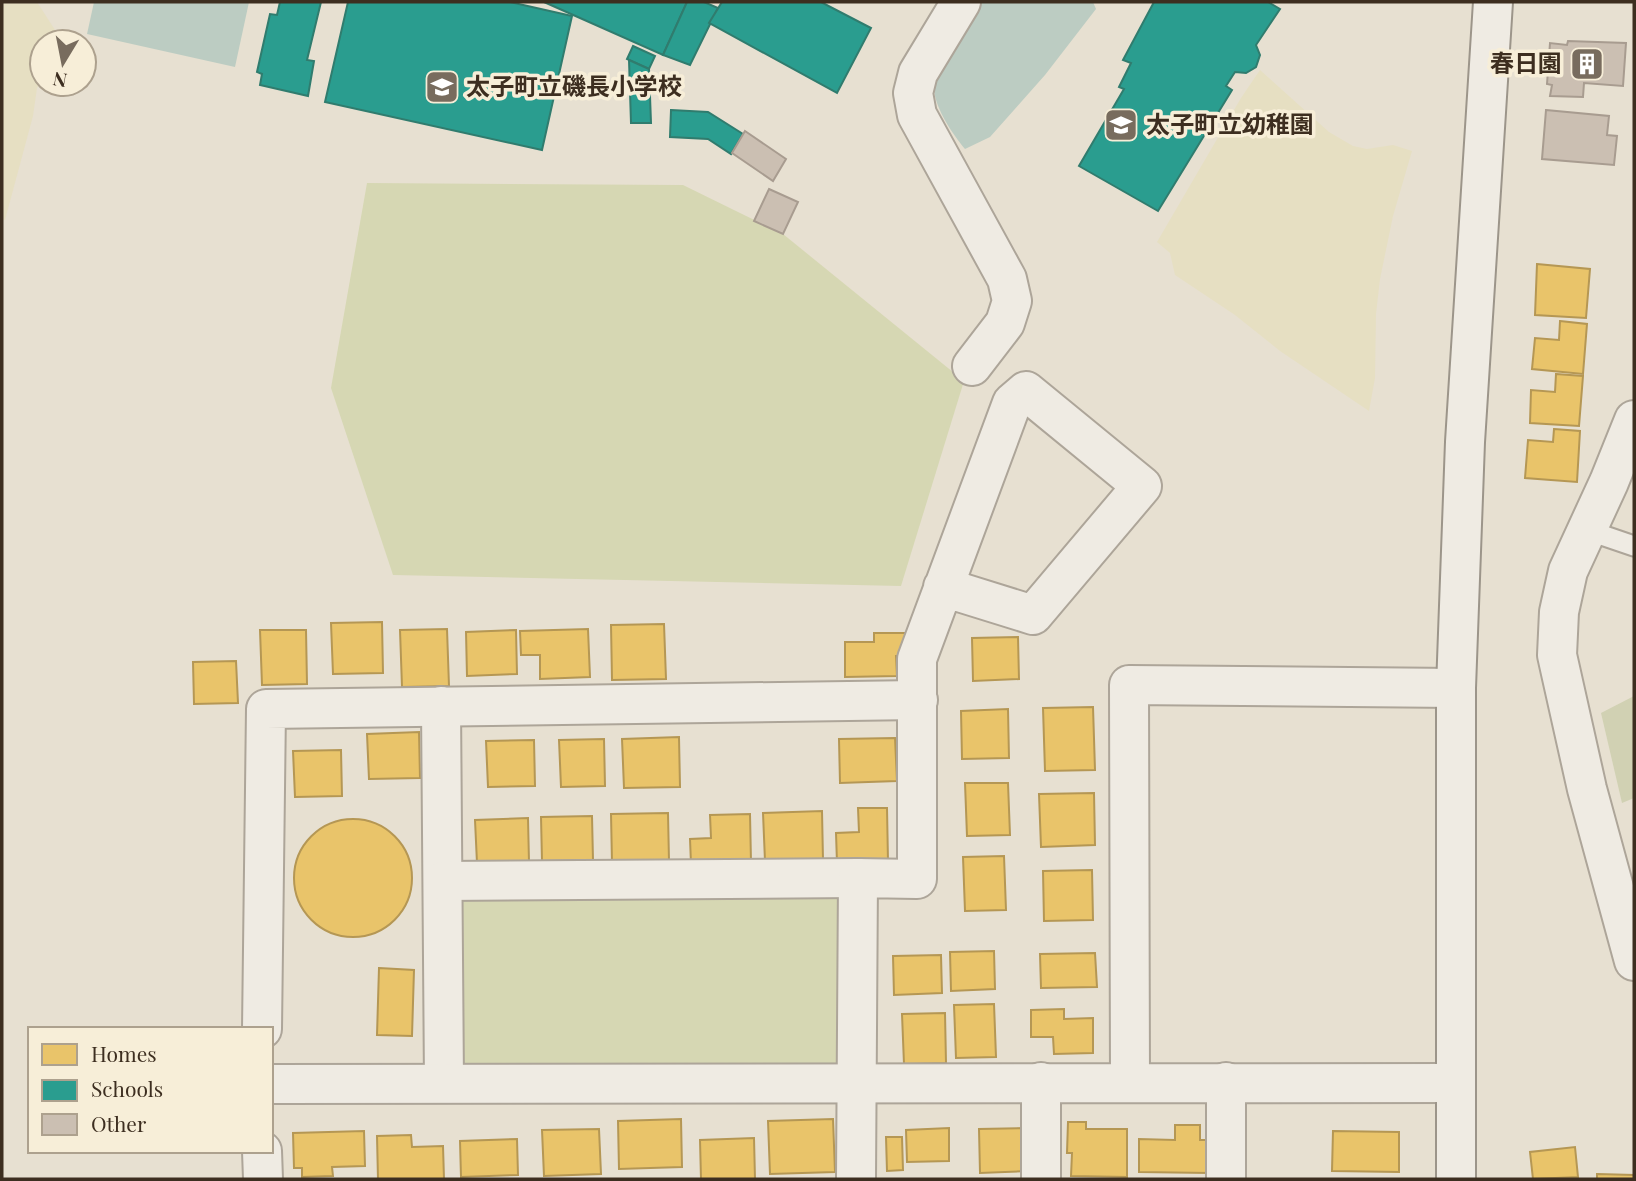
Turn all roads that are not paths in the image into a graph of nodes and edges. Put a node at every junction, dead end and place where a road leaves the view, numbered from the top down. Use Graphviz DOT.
graph roads {
  1 [pos="1493,2"];
  2 [pos="946,13"];
  3 [pos="972,366"];
  4 [pos="1634,420"];
  5 [pos="1587,530"];
  6 [pos="1634,546"];
  7 [pos="943,587"];
  8 [pos="1456,688"];
  9 [pos="918,699"];
  10 [pos="442,706"];
  11 [pos="858,878"];
  12 [pos="443,881"];
  13 [pos="1634,961"];
  14 [pos="262,1027"];
  15 [pos="856,1082"];
  16 [pos="1041,1082"];
  17 [pos="1130,1082"];
  18 [pos="1226,1082"];
  19 [pos="444,1083"];
  20 [pos="1456,1083"];
  21 [pos="273,1084"];
  22 [pos="262,1153"];
  23 [pos="263,1179"];
  24 [pos="856,1179"];
  25 [pos="1041,1179"];
  26 [pos="1227,1179"];
  27 [pos="1456,1179"];
  1 -- 8 [label="street"];
  2 -- 3 [label="street"];
  4 -- 5 [label="street"];
  5 -- 6 [label="lane"];
  5 -- 13 [label="street"];
  7 -- 7 [label="street"];
  7 -- 9 [label="street"];
  8 -- 17 [label="street"];
  8 -- 20 [label="street"];
  9 -- 10 [label="street"];
  9 -- 11 [label="street"];
  10 -- 12 [label="street"];
  10 -- 14 [label="street"];
  11 -- 12 [label="street"];
  11 -- 15 [label="street"];
  12 -- 19 [label="street"];
  15 -- 16 [label="street"];
  15 -- 19 [label="street"];
  15 -- 24 [label="street"];
  16 -- 17 [label="street"];
  16 -- 25 [label="street"];
  17 -- 18 [label="street"];
  18 -- 20 [label="street"];
  18 -- 26 [label="street"];
  19 -- 21 [label="street"];
  20 -- 27 [label="street"];
  22 -- 23 [label="street"];
}
